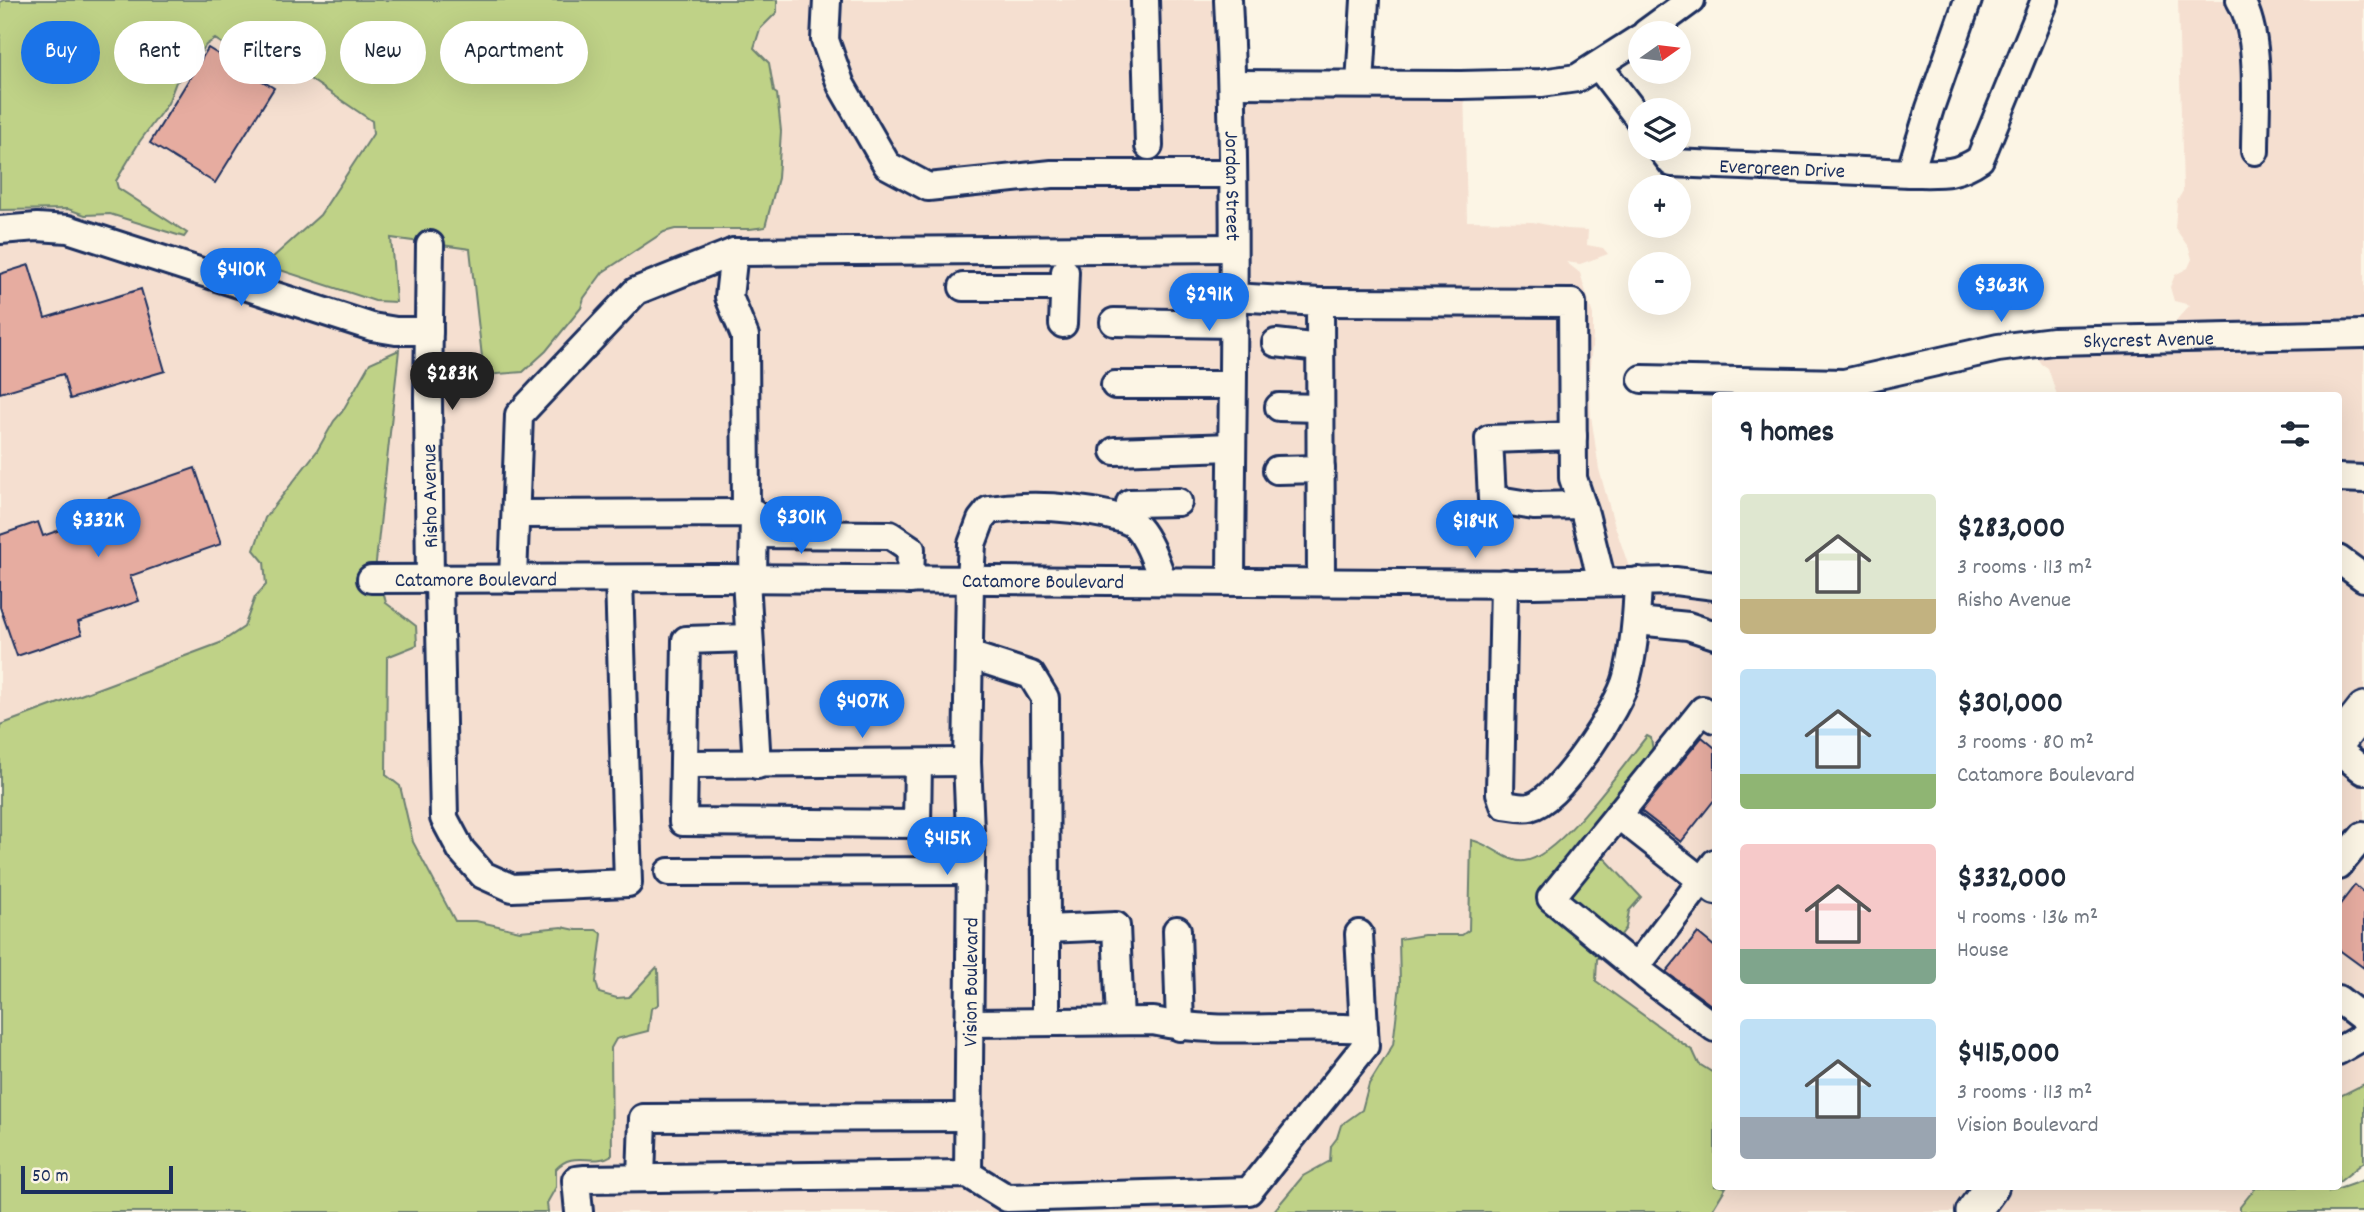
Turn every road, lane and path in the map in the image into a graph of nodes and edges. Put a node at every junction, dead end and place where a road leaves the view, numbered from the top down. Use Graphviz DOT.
graph roads {
  1 [pos="827,0"];
  2 [pos="1145,0"];
  3 [pos="1228,0"];
  4 [pos="1365,0"];
  5 [pos="1691,0"];
  6 [pos="1968,0"];
  7 [pos="2045,0"];
  8 [pos="2240,0"];
  9 [pos="1662,21"];
  10 [pos="1628,46"];
  11 [pos="1598,65"];
  12 [pos="1232,84"];
  13 [pos="1360,84"];
  14 [pos="1628,104"];
  15 [pos="1149,146"];
  16 [pos="2255,151"];
  17 [pos="1670,161"];
  18 [pos="1910,173"];
  19 [pos="1233,174"];
  20 [pos="0,229"];
  21 [pos="54,229"];
  22 [pos="430,245"];
  23 [pos="0,246"];
  24 [pos="1233,248"];
  25 [pos="1066,249"];
  26 [pos="734,252"];
  27 [pos="963,287"];
  28 [pos="1064,287"];
  29 [pos="1233,297"];
  30 [pos="1320,302"];
  31 [pos="1114,322"];
  32 [pos="1063,324"];
  33 [pos="1233,324"];
  34 [pos="429,331"];
  35 [pos="2364,334"];
  36 [pos="1276,343"];
  37 [pos="1320,348"];
  38 [pos="1642,379"];
  39 [pos="1115,385"];
  40 [pos="1232,385"];
  41 [pos="1279,407"];
  42 [pos="1320,408"];
  43 [pos="1573,436"];
  44 [pos="1232,447"];
  45 [pos="1115,451"];
  46 [pos="1321,469"];
  47 [pos="1277,470"];
  48 [pos="2342,478"];
  49 [pos="2364,479"];
  50 [pos="1178,502"];
  51 [pos="1582,505"];
  52 [pos="516,514"];
  53 [pos="1129,520"];
  54 [pos="750,524"];
  55 [pos="2342,562"];
  56 [pos="2364,578"];
  57 [pos="371,579"];
  58 [pos="513,579"];
  59 [pos="619,579"];
  60 [pos="750,579"];
  61 [pos="435,580"];
  62 [pos="910,580"];
  63 [pos="970,581"];
  64 [pos="1163,581"];
  65 [pos="1231,581"];
  66 [pos="1638,581"];
  67 [pos="1321,582"];
  68 [pos="1602,582"];
  69 [pos="1504,583"];
  70 [pos="1712,586"];
  71 [pos="1637,621"];
  72 [pos="1712,634"];
  73 [pos="749,638"];
  74 [pos="969,654"];
  75 [pos="2364,709"];
  76 [pos="1712,717"];
  77 [pos="2342,737"];
  78 [pos="2342,753"];
  79 [pos="967,762"];
  80 [pos="918,763"];
  81 [pos="684,764"];
  82 [pos="757,765"];
  83 [pos="2364,771"];
  84 [pos="1618,815"];
  85 [pos="2364,837"];
  86 [pos="2342,861"];
  87 [pos="971,871"];
  88 [pos="669,872"];
  89 [pos="1711,878"];
  90 [pos="1046,929"];
  91 [pos="1177,930"];
  92 [pos="1359,934"];
  93 [pos="1636,967"];
  94 [pos="2342,1002"];
  95 [pos="2364,1019"];
  96 [pos="1120,1021"];
  97 [pos="1046,1022"];
  98 [pos="969,1024"];
  99 [pos="1712,1026"];
  100 [pos="1180,1027"];
  101 [pos="1364,1029"];
  102 [pos="2364,1036"];
  103 [pos="2342,1049"];
  104 [pos="968,1116"];
  105 [pos="968,1174"];
  106 [pos="641,1178"];
  107 [pos="1989,1190"];
  108 [pos="579,1212"];
  109 [pos="1973,1212"];
  1 -- 19 [label="street"];
  2 -- 15 [label="street"];
  3 -- 12 [label="street, Jordan Street"];
  4 -- 13 [label="street"];
  5 -- 9 [label="street"];
  6 -- 18 [label="street"];
  7 -- 18 [label="street, Evergreen Drive"];
  8 -- 16 [label="street"];
  10 -- 11 [label="street"];
  11 -- 13 [label="street"];
  11 -- 14 [label="street"];
  12 -- 13 [label="street"];
  12 -- 19 [label="street, Jordan Street"];
  17 -- 18 [label="street, Evergreen Drive"];
  19 -- 24 [label="street, Jordan Street"];
  20 -- 21 [label="street"];
  21 -- 23 [label="street"];
  21 -- 34 [label="street"];
  22 -- 34 [label="street, Risho Avenue"];
  24 -- 25 [label="street"];
  24 -- 29 [label="street, Jordan Street"];
  25 -- 26 [label="street"];
  25 -- 28 [label="street"];
  26 -- 52 [label="street"];
  26 -- 54 [label="street"];
  27 -- 28 [label="street"];
  28 -- 32 [label="street"];
  29 -- 30 [label="street"];
  29 -- 33 [label="street, Jordan Street"];
  30 -- 37 [label="street"];
  30 -- 43 [label="street"];
  31 -- 33 [label="street"];
  33 -- 40 [label="street, Jordan Street"];
  34 -- 61 [label="street, Risho Avenue"];
  35 -- 38 [label="street, Skycrest Avenue"];
  36 -- 37 [label="street"];
  37 -- 42 [label="street"];
  39 -- 40 [label="street"];
  40 -- 44 [label="street, Jordan Street"];
  41 -- 42 [label="street"];
  42 -- 46 [label="street"];
  43 -- 51 [label="street"];
  43 -- 51 [label="street"];
  44 -- 45 [label="street"];
  44 -- 65 [label="street, Jordan Street"];
  46 -- 47 [label="street"];
  46 -- 67 [label="street"];
  48 -- 49 [label="street"];
  50 -- 53 [label="street"];
  51 -- 68 [label="street"];
  52 -- 54 [label="street"];
  52 -- 58 [label="street"];
  53 -- 63 [label="street, Vision Boulevard"];
  53 -- 64 [label="street"];
  54 -- 60 [label="street"];
  54 -- 62 [label="street"];
  55 -- 56 [label="street"];
  57 -- 61 [label="street, Catamore Boulevard"];
  58 -- 59 [label="street, Catamore Boulevard"];
  58 -- 61 [label="street, Catamore Boulevard"];
  59 -- 60 [label="street, Catamore Boulevard"];
  59 -- 61 [label="street, Risho Avenue"];
  60 -- 62 [label="street, Catamore Boulevard"];
  60 -- 73 [label="street"];
  62 -- 63 [label="street, Catamore Boulevard"];
  63 -- 64 [label="street, Catamore Boulevard"];
  63 -- 74 [label="street, Vision Boulevard"];
  64 -- 65 [label="street, Catamore Boulevard"];
  65 -- 67 [label="street, Catamore Boulevard"];
  66 -- 68 [label="street, Catamore Boulevard"];
  66 -- 70 [label="street, Catamore Boulevard"];
  66 -- 71 [label="street"];
  67 -- 69 [label="street, Catamore Boulevard"];
  68 -- 69 [label="street, Catamore Boulevard"];
  69 -- 71 [label="street"];
  71 -- 72 [label="street"];
  73 -- 81 [label="street"];
  73 -- 82 [label="street"];
  74 -- 79 [label="street, Vision Boulevard"];
  74 -- 90 [label="street"];
  75 -- 77 [label="main road"];
  76 -- 84 [label="street"];
  78 -- 83 [label="street"];
  79 -- 80 [label="street"];
  79 -- 87 [label="street, Vision Boulevard"];
  80 -- 81 [label="street"];
  80 -- 82 [label="street"];
  81 -- 82 [label="street"];
  84 -- 89 [label="street"];
  84 -- 93 [label="street"];
  85 -- 86 [label="street"];
  87 -- 88 [label="street"];
  87 -- 98 [label="street, Vision Boulevard"];
  89 -- 93 [label="street"];
  90 -- 96 [label="street"];
  90 -- 97 [label="street"];
  91 -- 100 [label="street"];
  92 -- 101 [label="street"];
  93 -- 99 [label="street"];
  94 -- 95 [label="street"];
  96 -- 97 [label="street"];
  96 -- 100 [label="street"];
  97 -- 98 [label="street"];
  98 -- 104 [label="street, Vision Boulevard"];
  100 -- 101 [label="street"];
  101 -- 105 [label="street"];
  102 -- 103 [label="street"];
  104 -- 105 [label="street, Vision Boulevard"];
  104 -- 106 [label="street"];
  105 -- 106 [label="street"];
  106 -- 108 [label="street"];
  107 -- 109 [label="main road"];
}
